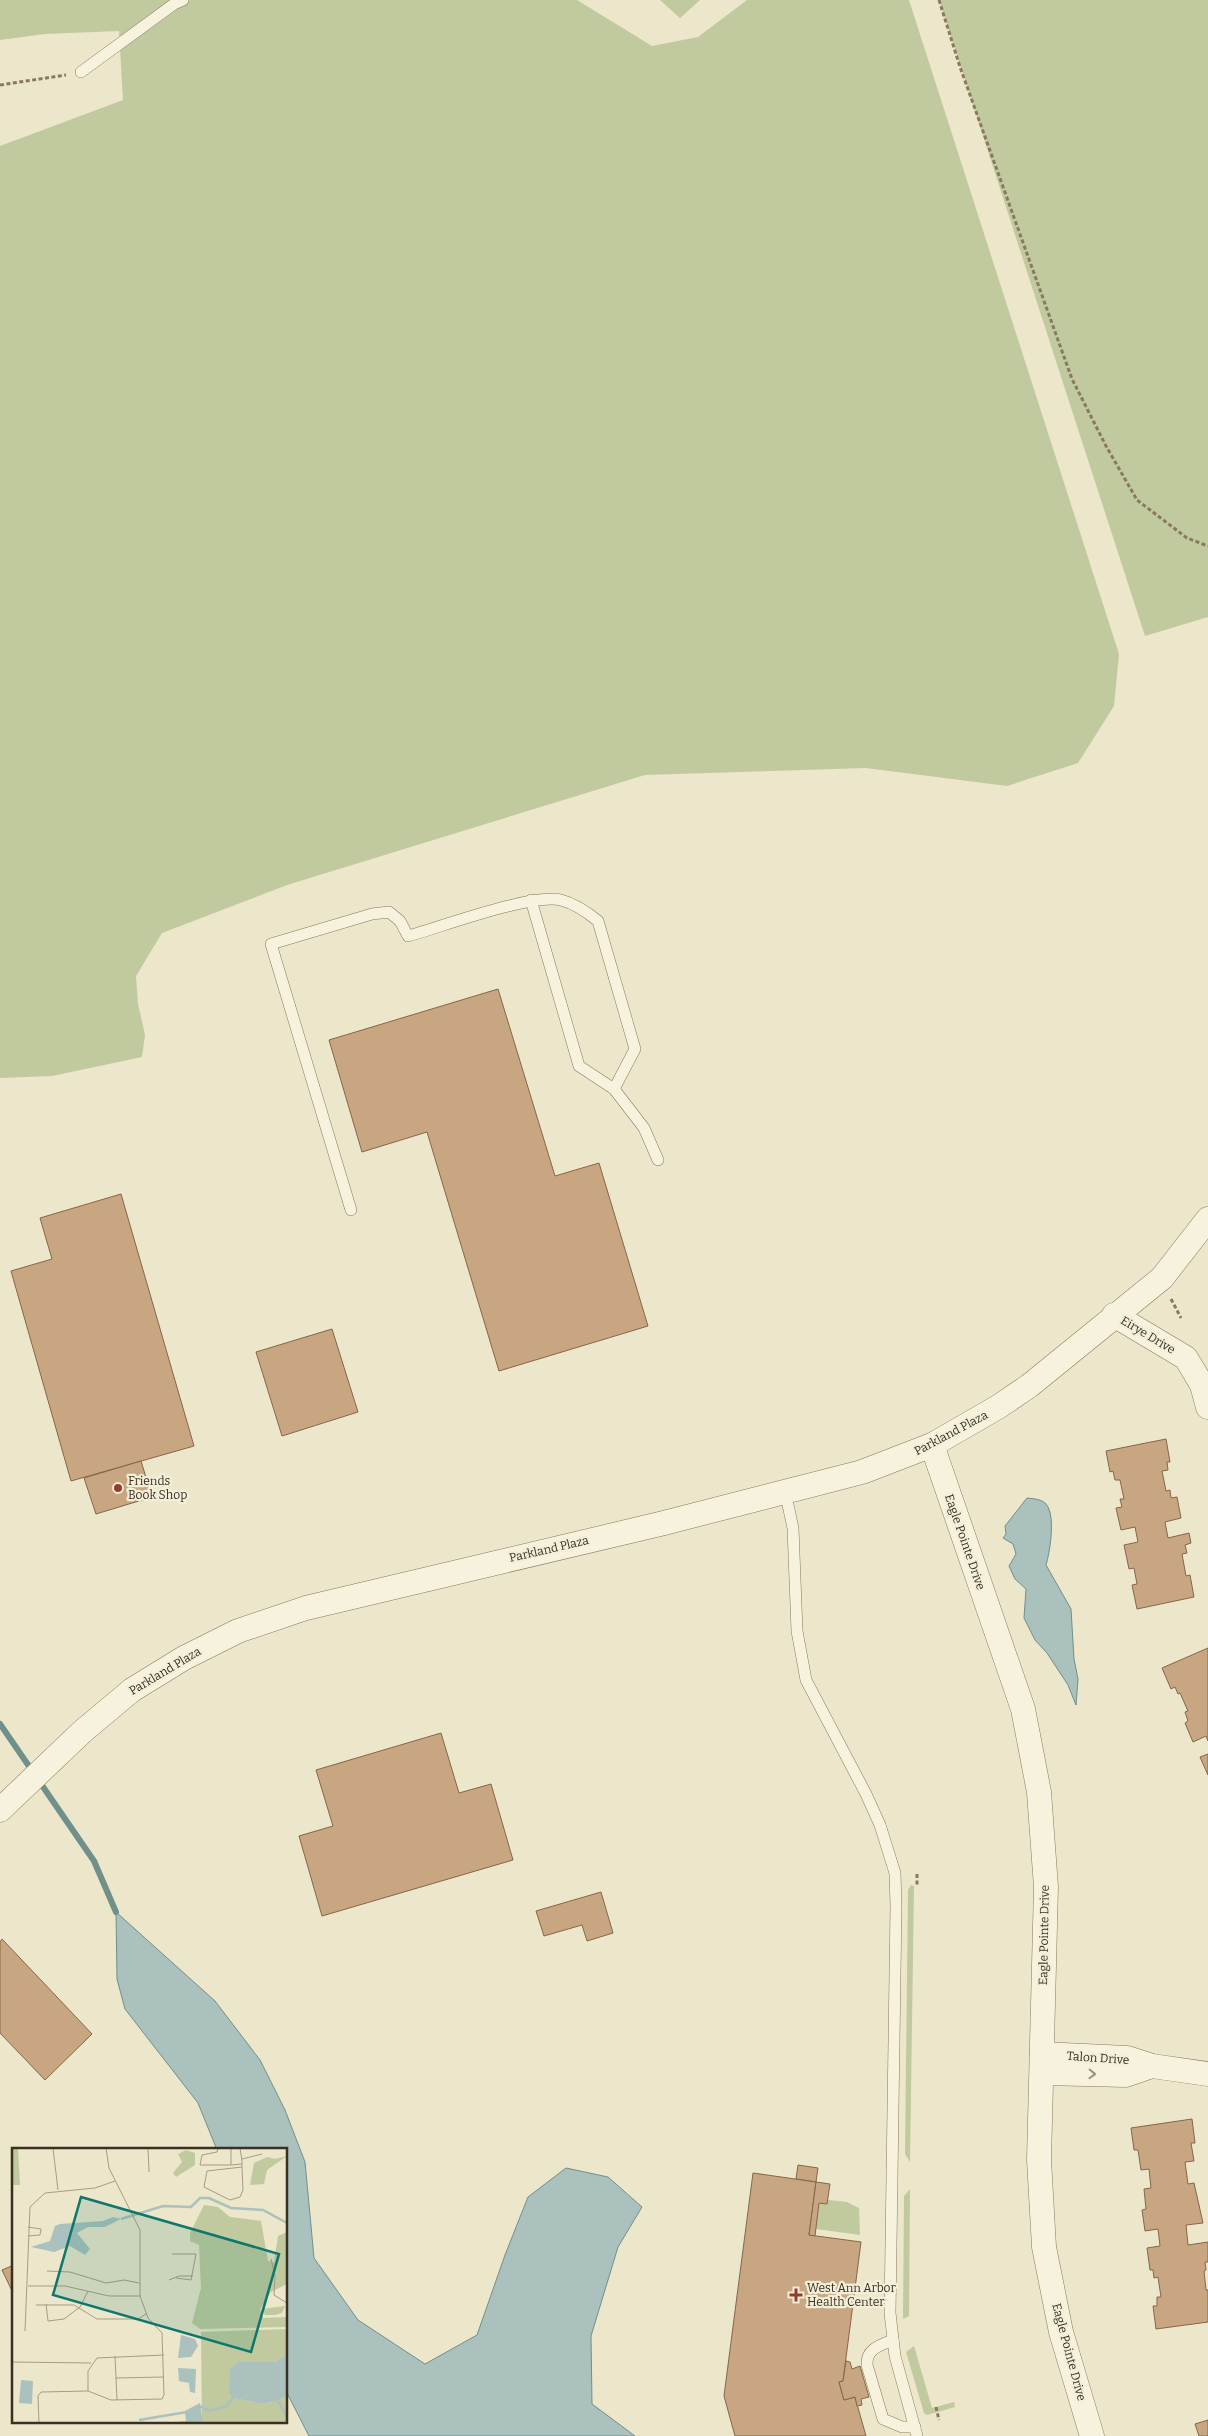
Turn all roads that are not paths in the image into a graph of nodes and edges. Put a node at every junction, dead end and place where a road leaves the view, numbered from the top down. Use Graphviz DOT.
graph roads {
  1 [pos="182,0"];
  2 [pos="81,72"];
  3 [pos="531,900"];
  4 [pos="614,1089"];
  5 [pos="658,1160"];
  6 [pos="351,1210"];
  7 [pos="1208,1219"];
  8 [pos="1114,1315"];
  9 [pos="1208,1407"];
  10 [pos="932,1445"];
  11 [pos="786,1491"];
  12 [pos="4,1806"];
  13 [pos="1043,2063"];
  14 [pos="1208,2074"];
  15 [pos="893,2340"];
  16 [pos="916,2431"];
  17 [pos="1092,2436"];
  1 -- 2 [label="lane"];
  3 -- 4 [label="lane"];
  3 -- 4 [label="lane"];
  3 -- 6 [label="lane"];
  4 -- 5 [label="lane"];
  7 -- 8 [label="street, Parkland Plaza"];
  8 -- 9 [label="street, Eirye Drive"];
  8 -- 10 [label="street, Parkland Plaza"];
  10 -- 11 [label="street, Parkland Plaza"];
  10 -- 13 [label="street, Eagle Pointe Drive"];
  11 -- 12 [label="street, Parkland Plaza"];
  11 -- 15 [label="lane"];
  13 -- 14 [label="street, Talon Drive"];
  13 -- 17 [label="street, Eagle Pointe Drive"];
  15 -- 16 [label="lane"];
  15 -- 16 [label="lane"];
}
